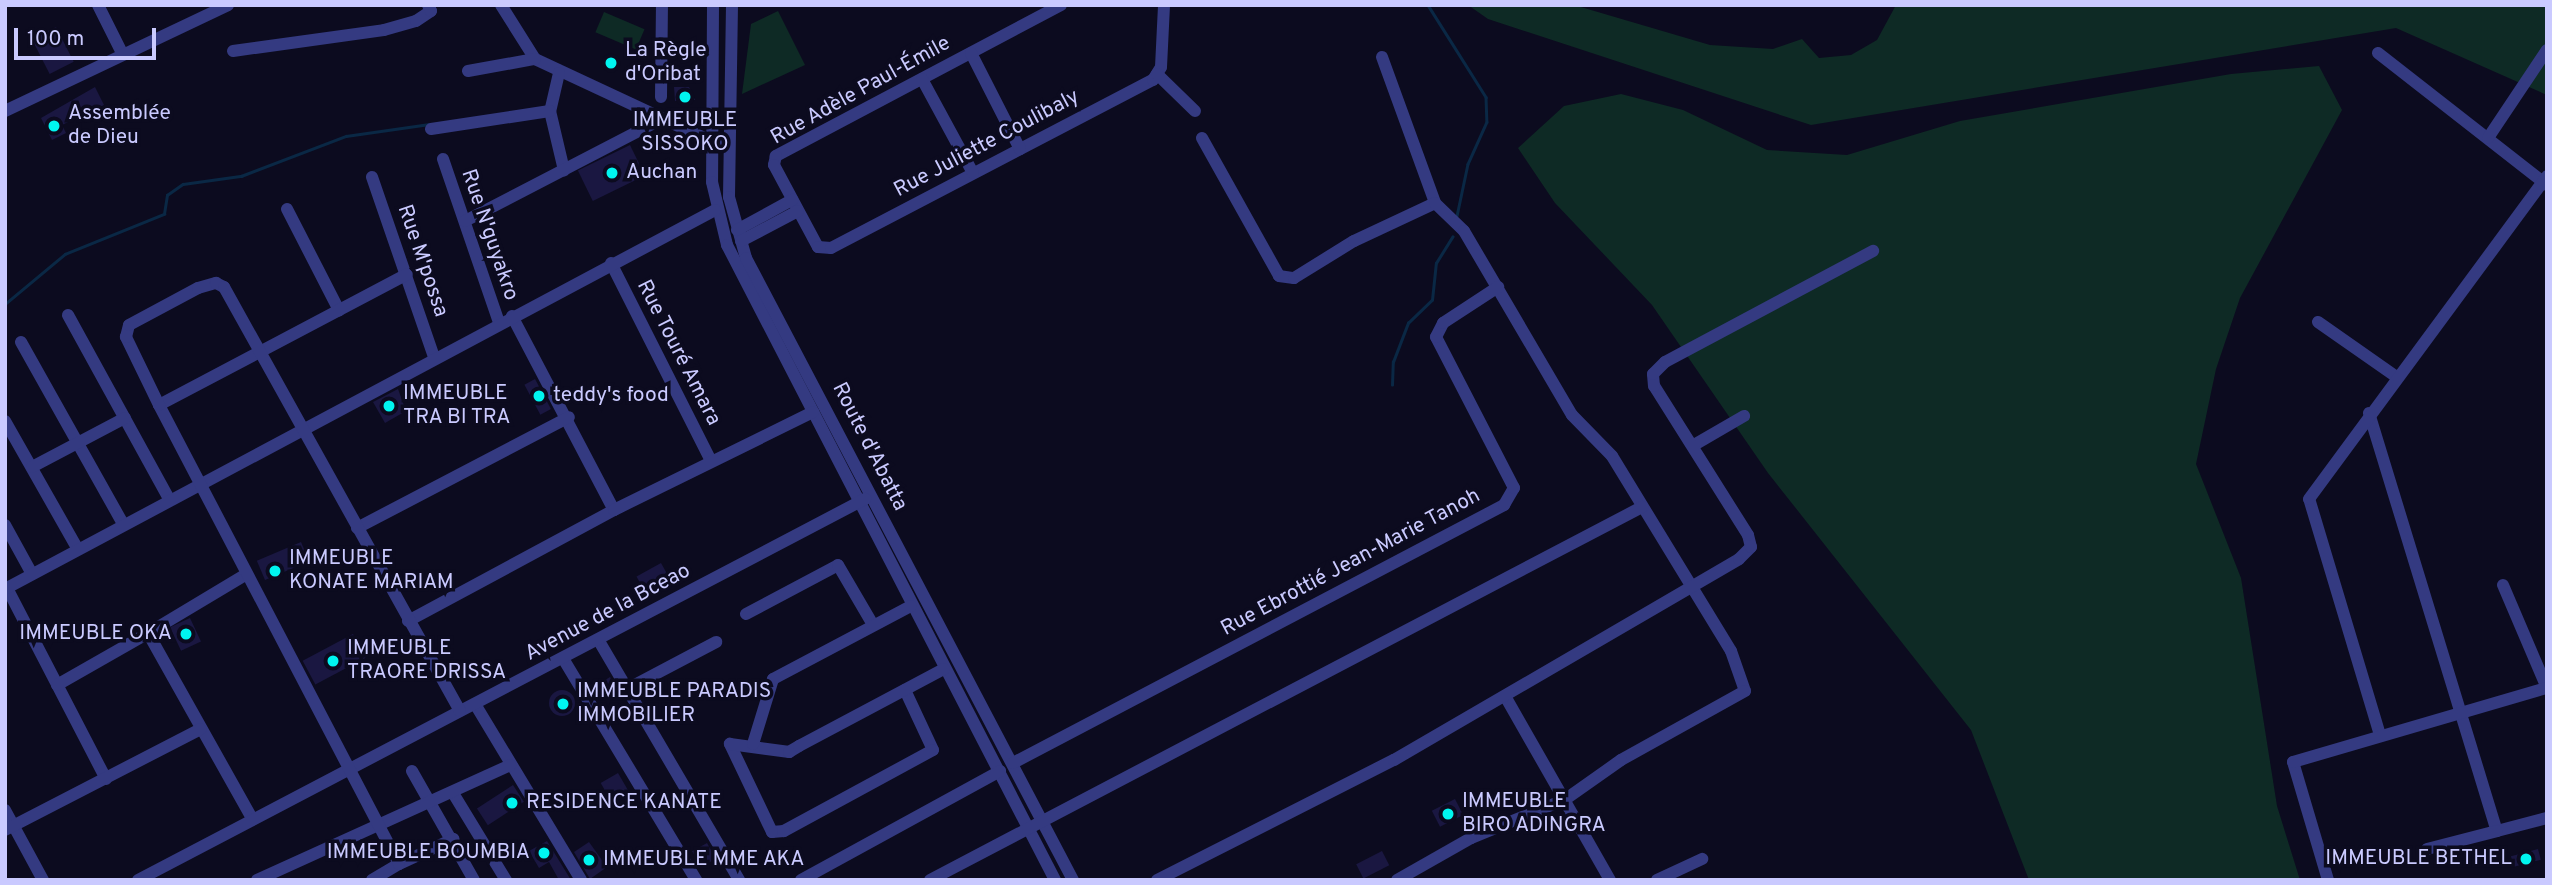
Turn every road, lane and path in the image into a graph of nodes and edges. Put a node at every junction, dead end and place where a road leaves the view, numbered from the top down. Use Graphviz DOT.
graph roads {
  1 [pos="98,5"];
  2 [pos="228,5"];
  3 [pos="428,5"];
  4 [pos="501,5"];
  5 [pos="662,5"];
  6 [pos="713,5"];
  7 [pos="732,5"];
  8 [pos="1061,5"];
  9 [pos="1164,5"];
  10 [pos="204,11"];
  11 [pos="2547,50"];
  12 [pos="233,51"];
  13 [pos="122,53"];
  14 [pos="971,53"];
  15 [pos="2378,53"];
  16 [pos="1382,57"];
  17 [pos="535,60"];
  18 [pos="468,71"];
  19 [pos="559,73"];
  20 [pos="1157,74"];
  21 [pos="922,79"];
  22 [pos="662,97"];
  23 [pos="5,111"];
  24 [pos="550,111"];
  25 [pos="1195,111"];
  26 [pos="660,120"];
  27 [pos="431,129"];
  28 [pos="1202,138"];
  29 [pos="2488,138"];
  30 [pos="712,144"];
  31 [pos="729,144"];
  32 [pos="1020,149"];
  33 [pos="443,159"];
  34 [pos="564,170"];
  35 [pos="973,173"];
  36 [pos="372,177"];
  37 [pos="2545,181"];
  38 [pos="1435,202"];
  39 [pos="795,205"];
  40 [pos="287,209"];
  41 [pos="715,210"];
  42 [pos="465,221"];
  43 [pos="739,236"];
  44 [pos="1872,251"];
  45 [pos="611,263"];
  46 [pos="407,274"];
  47 [pos="1498,287"];
  48 [pos="339,310"];
  49 [pos="68,315"];
  50 [pos="512,316"];
  51 [pos="2318,321"];
  52 [pos="499,323"];
  53 [pos="21,342"];
  54 [pos="261,351"];
  55 [pos="434,357"];
  56 [pos="2395,376"];
  57 [pos="159,405"];
  58 [pos="813,412"];
  59 [pos="2369,413"];
  60 [pos="1744,416"];
  61 [pos="125,418"];
  62 [pos="569,418"];
  63 [pos="5,421"];
  64 [pos="303,429"];
  65 [pos="79,442"];
  66 [pos="1694,445"];
  67 [pos="711,461"];
  68 [pos="32,467"];
  69 [pos="199,484"];
  70 [pos="866,498"];
  71 [pos="169,499"];
  72 [pos="1642,507"];
  73 [pos="614,510"];
  74 [pos="123,524"];
  75 [pos="5,525"];
  76 [pos="357,528"];
  77 [pos="77,548"];
  78 [pos="32,574"];
  79 [pos="245,575"];
  80 [pos="2503,585"];
  81 [pos="6,588"];
  82 [pos="1692,591"];
  83 [pos="911,606"];
  84 [pos="746,614"];
  85 [pos="408,621"];
  86 [pos="873,625"];
  87 [pos="148,633"];
  88 [pos="599,641"];
  89 [pos="716,642"];
  90 [pos="564,660"];
  91 [pos="944,669"];
  92 [pos="57,685"];
  93 [pos="2546,688"];
  94 [pos="627,689"];
  95 [pos="905,690"];
  96 [pos="1506,696"];
  97 [pos="475,704"];
  98 [pos="460,711"];
  99 [pos="2460,712"];
  100 [pos="201,729"];
  101 [pos="2380,735"];
  102 [pos="753,744"];
  103 [pos="1013,764"];
  104 [pos="510,765"];
  105 [pos="351,769"];
  106 [pos="412,771"];
  107 [pos="1000,771"];
  108 [pos="106,779"];
  109 [pos="453,793"];
  110 [pos="1566,799"];
  111 [pos="431,801"];
  112 [pos="5,810"];
  113 [pos="2547,818"];
  114 [pos="253,820"];
  115 [pos="1043,822"];
  116 [pos="377,825"];
  117 [pos="9,828"];
  118 [pos="1029,830"];
  119 [pos="2497,831"];
  120 [pos="453,839"];
  121 [pos="2427,849"];
  122 [pos="1702,859"];
  123 [pos="399,864"];
  124 [pos="43,880"];
  125 [pos="138,880"];
  126 [pos="257,880"];
  127 [pos="372,880"];
  128 [pos="474,880"];
  129 [pos="506,880"];
  130 [pos="581,880"];
  131 [pos="696,880"];
  132 [pos="739,880"];
  133 [pos="801,880"];
  134 [pos="930,880"];
  135 [pos="1055,880"];
  136 [pos="1073,880"];
  137 [pos="1157,880"];
  138 [pos="1397,880"];
  139 [pos="1610,880"];
  140 [pos="1657,880"];
  141 [pos="2328,880"];
  1 -- 13 [label="street"];
  2 -- 10 [label="street"];
  3 -- 12 [label="street"];
  4 -- 17 [label="street"];
  5 -- 22 [label="street"];
  6 -- 30 [label="street, Route d'Abatta"];
  7 -- 31 [label="street, Route d'Abatta"];
  8 -- 14 [label="street, Rue Adèle Paul-Émile"];
  9 -- 20 [label="street"];
  10 -- 13 [label="street"];
  11 -- 29 [label="street"];
  13 -- 23 [label="street"];
  14 -- 21 [label="street, Rue Adèle Paul-Émile"];
  14 -- 32 [label="street"];
  15 -- 29 [label="street"];
  16 -- 38 [label="street"];
  17 -- 18 [label="street"];
  17 -- 19 [label="street"];
  19 -- 24 [label="street"];
  19 -- 26 [label="street"];
  20 -- 25 [label="street"];
  20 -- 32 [label="street, Rue Juliette Coulibaly"];
  21 -- 35 [label="street"];
  21 -- 39 [label="street, Rue Adèle Paul-Émile"];
  24 -- 27 [label="street"];
  24 -- 34 [label="street"];
  26 -- 30 [label="street"];
  26 -- 34 [label="street"];
  28 -- 38 [label="street"];
  29 -- 37 [label="street"];
  30 -- 31 [label="street"];
  30 -- 41 [label="street, Route d'Abatta"];
  31 -- 43 [label="street, Route d'Abatta"];
  32 -- 35 [label="street, Rue Juliette Coulibaly"];
  33 -- 42 [label="street, Rue N'guyakro"];
  34 -- 42 [label="street"];
  35 -- 39 [label="street, Rue Juliette Coulibaly"];
  36 -- 46 [label="street, Rue M'possa"];
  37 -- 56 [label="street"];
  38 -- 47 [label="street"];
  39 -- 43 [label="street"];
  40 -- 48 [label="street"];
  41 -- 45 [label="street"];
  41 -- 58 [label="street, Route d'Abatta"];
  42 -- 52 [label="street, Rue N'guyakro"];
  43 -- 70 [label="street, Route d'Abatta"];
  44 -- 66 [label="street"];
  45 -- 50 [label="street"];
  45 -- 67 [label="street, Rue Touré Amara"];
  46 -- 48 [label="street"];
  46 -- 55 [label="street, Rue M'possa"];
  47 -- 72 [label="street"];
  47 -- 103 [label="street, Rue Ebrottié Jean-Marie Tanoh"];
  48 -- 54 [label="street"];
  49 -- 61 [label="street"];
  50 -- 52 [label="street"];
  50 -- 62 [label="street"];
  51 -- 56 [label="street"];
  52 -- 55 [label="street"];
  53 -- 65 [label="street"];
  54 -- 57 [label="street"];
  54 -- 57 [label="street"];
  54 -- 64 [label="street"];
  55 -- 64 [label="street"];
  56 -- 59 [label="street"];
  57 -- 69 [label="street"];
  58 -- 67 [label="street"];
  58 -- 70 [label="street, Route d'Abatta"];
  59 -- 99 [label="street"];
  59 -- 101 [label="street"];
  60 -- 66 [label="street"];
  61 -- 65 [label="street"];
  61 -- 71 [label="street"];
  62 -- 73 [label="street"];
  62 -- 76 [label="street"];
  63 -- 68 [label="street"];
  64 -- 69 [label="street"];
  64 -- 76 [label="street"];
  65 -- 68 [label="street"];
  65 -- 74 [label="street"];
  66 -- 82 [label="street"];
  67 -- 73 [label="street"];
  68 -- 77 [label="street"];
  69 -- 71 [label="street"];
  69 -- 79 [label="street"];
  70 -- 83 [label="street, Route d'Abatta"];
  70 -- 88 [label="street, Avenue de la Bceao"];
  70 -- 103 [label="street, Route d'Abatta"];
  71 -- 74 [label="street"];
  72 -- 82 [label="street"];
  72 -- 115 [label="street"];
  73 -- 85 [label="street"];
  74 -- 77 [label="street"];
  75 -- 78 [label="street"];
  76 -- 85 [label="street"];
  77 -- 78 [label="street"];
  78 -- 81 [label="street"];
  79 -- 87 [label="street"];
  79 -- 105 [label="street"];
  80 -- 93 [label="street"];
  81 -- 92 [label="street"];
  82 -- 96 [label="street"];
  82 -- 110 [label="street"];
  83 -- 86 [label="street"];
  83 -- 91 [label="street, Route d'Abatta"];
  84 -- 86 [label="street"];
  85 -- 98 [label="street"];
  86 -- 102 [label="street"];
  87 -- 92 [label="street"];
  87 -- 100 [label="street"];
  88 -- 90 [label="street, Avenue de la Bceao"];
  88 -- 94 [label="street"];
  89 -- 94 [label="street"];
  90 -- 97 [label="street, Avenue de la Bceao"];
  90 -- 131 [label="street"];
  91 -- 95 [label="street"];
  91 -- 107 [label="street, Route d'Abatta"];
  92 -- 108 [label="street"];
  93 -- 99 [label="street"];
  94 -- 132 [label="street"];
  95 -- 102 [label="street"];
  95 -- 102 [label="street"];
  96 -- 110 [label="street"];
  96 -- 137 [label="street"];
  97 -- 98 [label="street, Avenue de la Bceao"];
  97 -- 104 [label="street"];
  98 -- 105 [label="street, Avenue de la Bceao"];
  99 -- 101 [label="street"];
  99 -- 119 [label="street"];
  100 -- 108 [label="street"];
  100 -- 114 [label="street"];
  101 -- 141 [label="street"];
  103 -- 115 [label="street, Route d'Abatta"];
  104 -- 109 [label="street"];
  104 -- 130 [label="street"];
  105 -- 114 [label="street, Avenue de la Bceao"];
  105 -- 116 [label="street"];
  106 -- 111 [label="street"];
  107 -- 118 [label="street, Route d'Abatta"];
  107 -- 133 [label="street"];
  108 -- 117 [label="street"];
  109 -- 111 [label="street"];
  109 -- 129 [label="street"];
  110 -- 138 [label="street"];
  110 -- 139 [label="street"];
  111 -- 116 [label="street"];
  111 -- 120 [label="street"];
  112 -- 117 [label="street"];
  113 -- 119 [label="street"];
  114 -- 125 [label="street, Avenue de la Bceao"];
  115 -- 118 [label="street"];
  115 -- 136 [label="street, Route d'Abatta"];
  116 -- 123 [label="street"];
  116 -- 126 [label="street"];
  117 -- 124 [label="street"];
  118 -- 134 [label="street"];
  118 -- 135 [label="street, Route d'Abatta"];
  119 -- 121 [label="street"];
  120 -- 123 [label="street"];
  120 -- 128 [label="street"];
  122 -- 140 [label="street"];
  123 -- 127 [label="street"];
}
